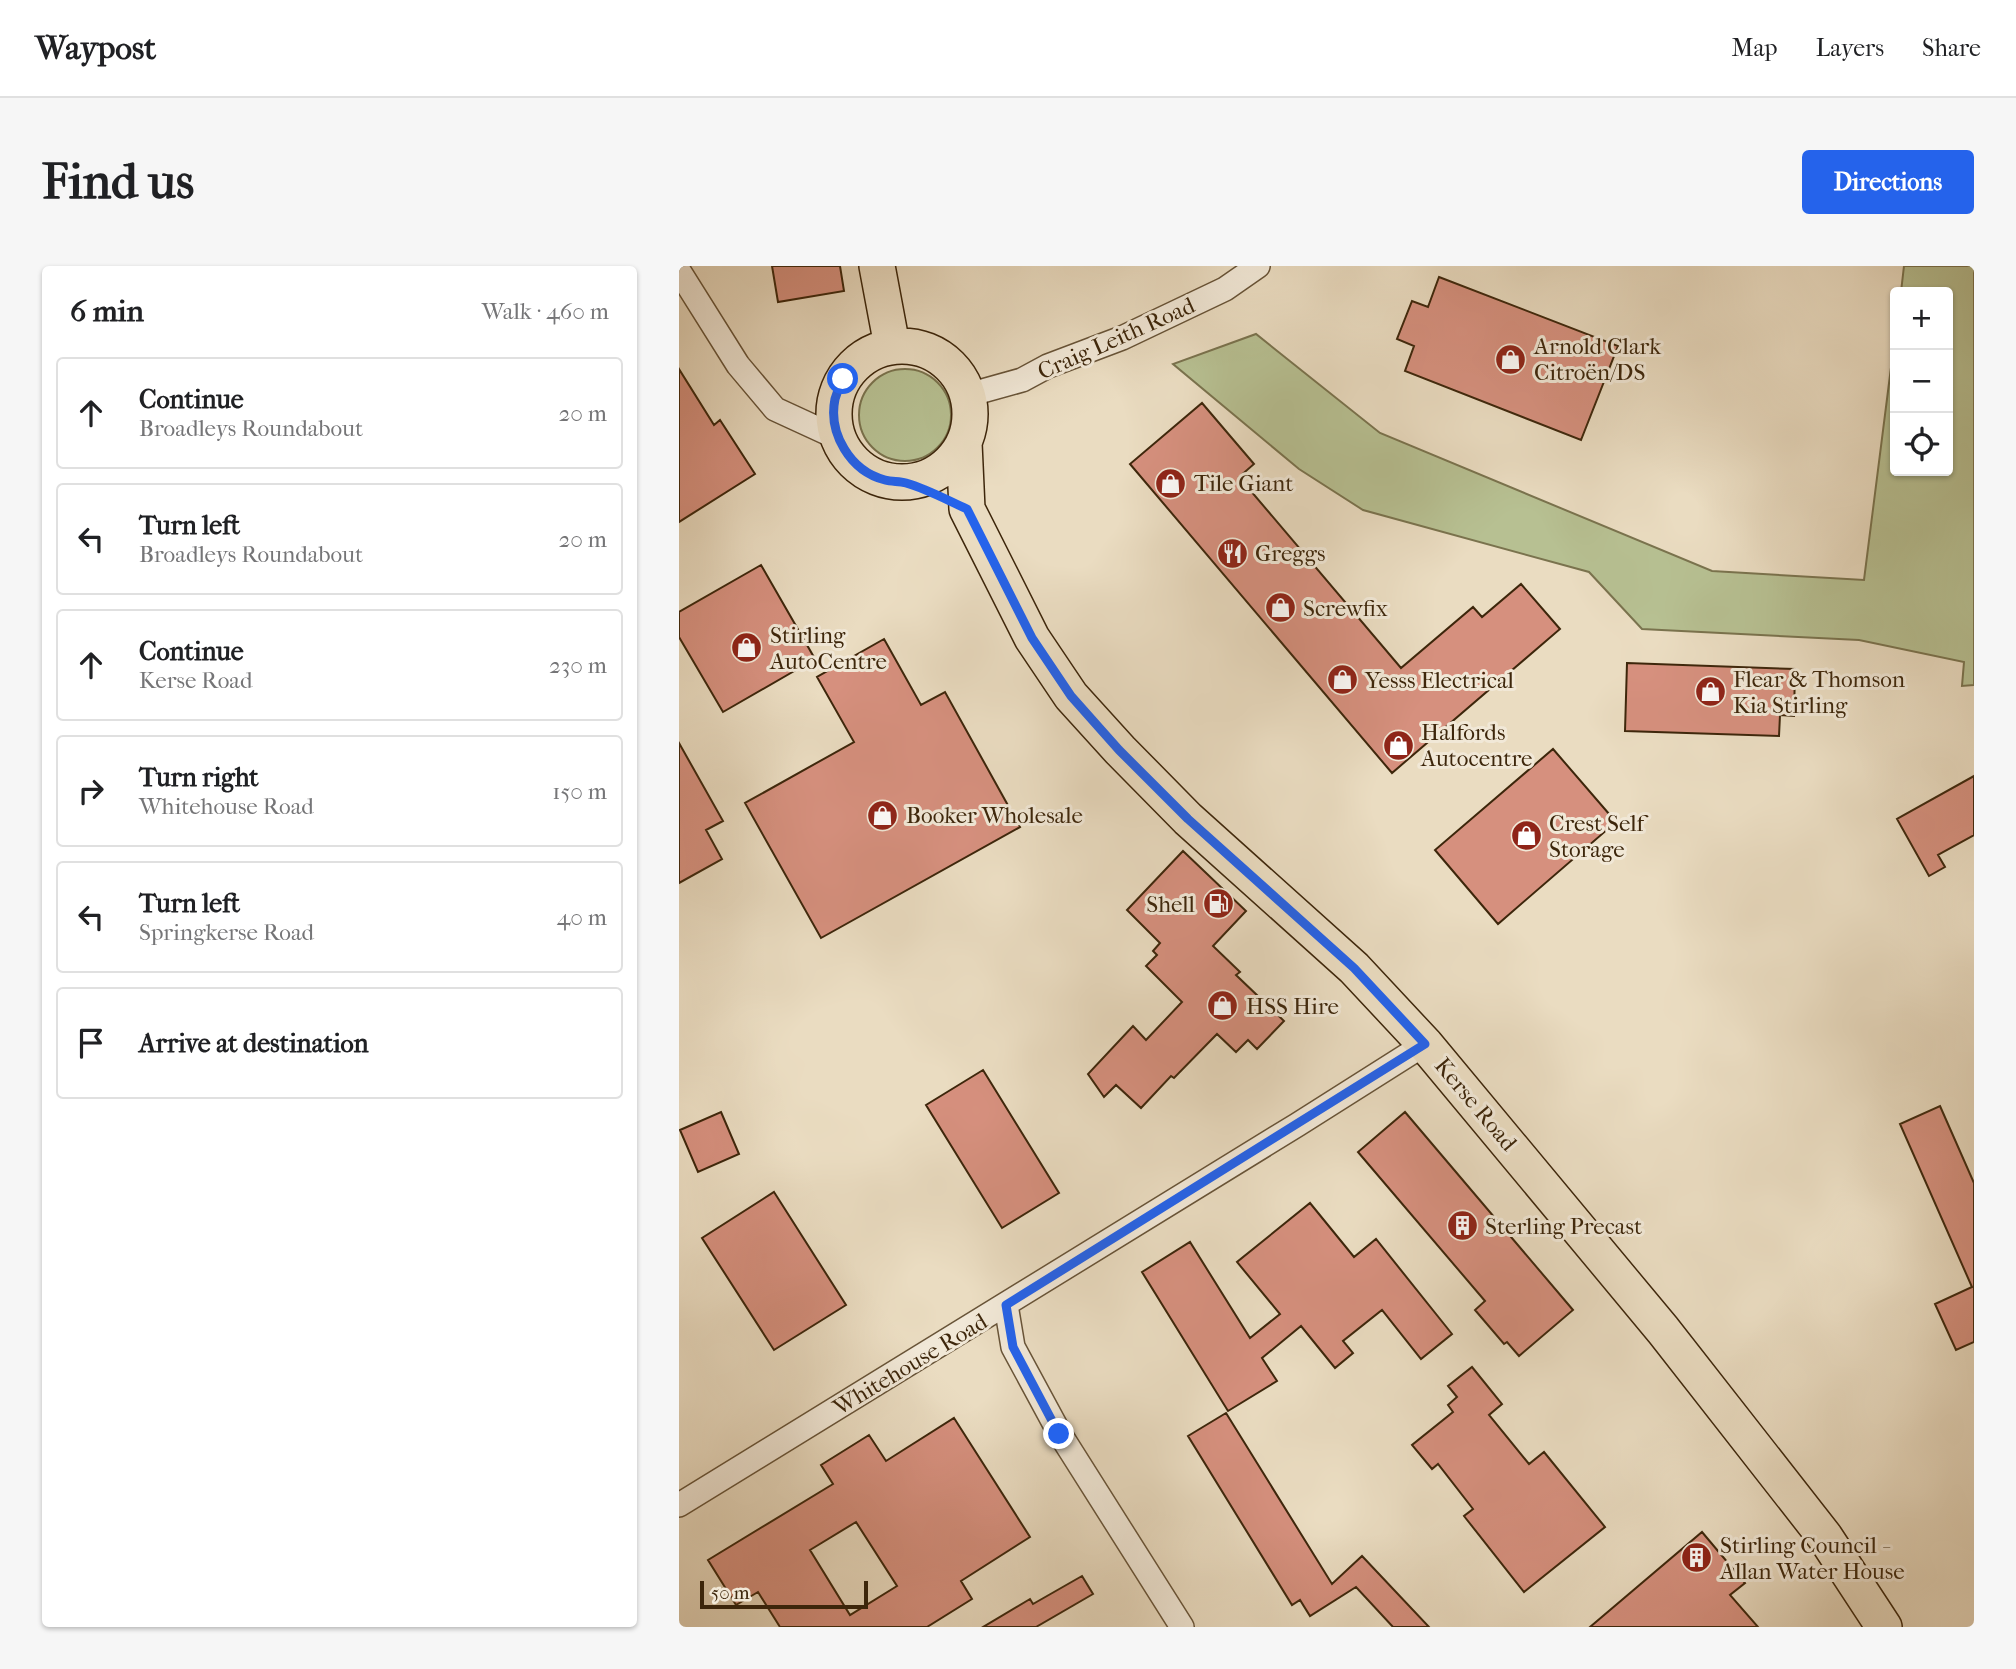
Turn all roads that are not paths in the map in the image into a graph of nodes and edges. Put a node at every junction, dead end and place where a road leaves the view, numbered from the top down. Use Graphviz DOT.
graph roads {
  1 [pos="877,266"];
  2 [pos="1258,266"];
  3 [pos="679,271"];
  4 [pos="892,346"];
  5 [pos="968,395"];
  6 [pos="838,438"];
  7 [pos="964,443"];
  8 [pos="905,482"];
  9 [pos="967,509"];
  10 [pos="1425,1044"];
  11 [pos="1006,1305"];
  12 [pos="679,1505"];
  13 [pos="1182,1627"];
  14 [pos="1884,1627"];
  1 -- 4 [label="main road"];
  2 -- 5 [label="street, Craig Leith Road"];
  3 -- 6 [label="street"];
  4 -- 5 [label="main road"];
  4 -- 6 [label="main road"];
  5 -- 7 [label="main road"];
  6 -- 8 [label="main road"];
  7 -- 8 [label="main road"];
  7 -- 9 [label="main road, Kerse Road"];
  8 -- 9 [label="main road"];
  9 -- 10 [label="main road, Kerse Road"];
  10 -- 11 [label="street, Whitehouse Road"];
  10 -- 14 [label="main road, Kerse Road"];
  11 -- 12 [label="street, Whitehouse Road"];
  11 -- 13 [label="street"];
}
